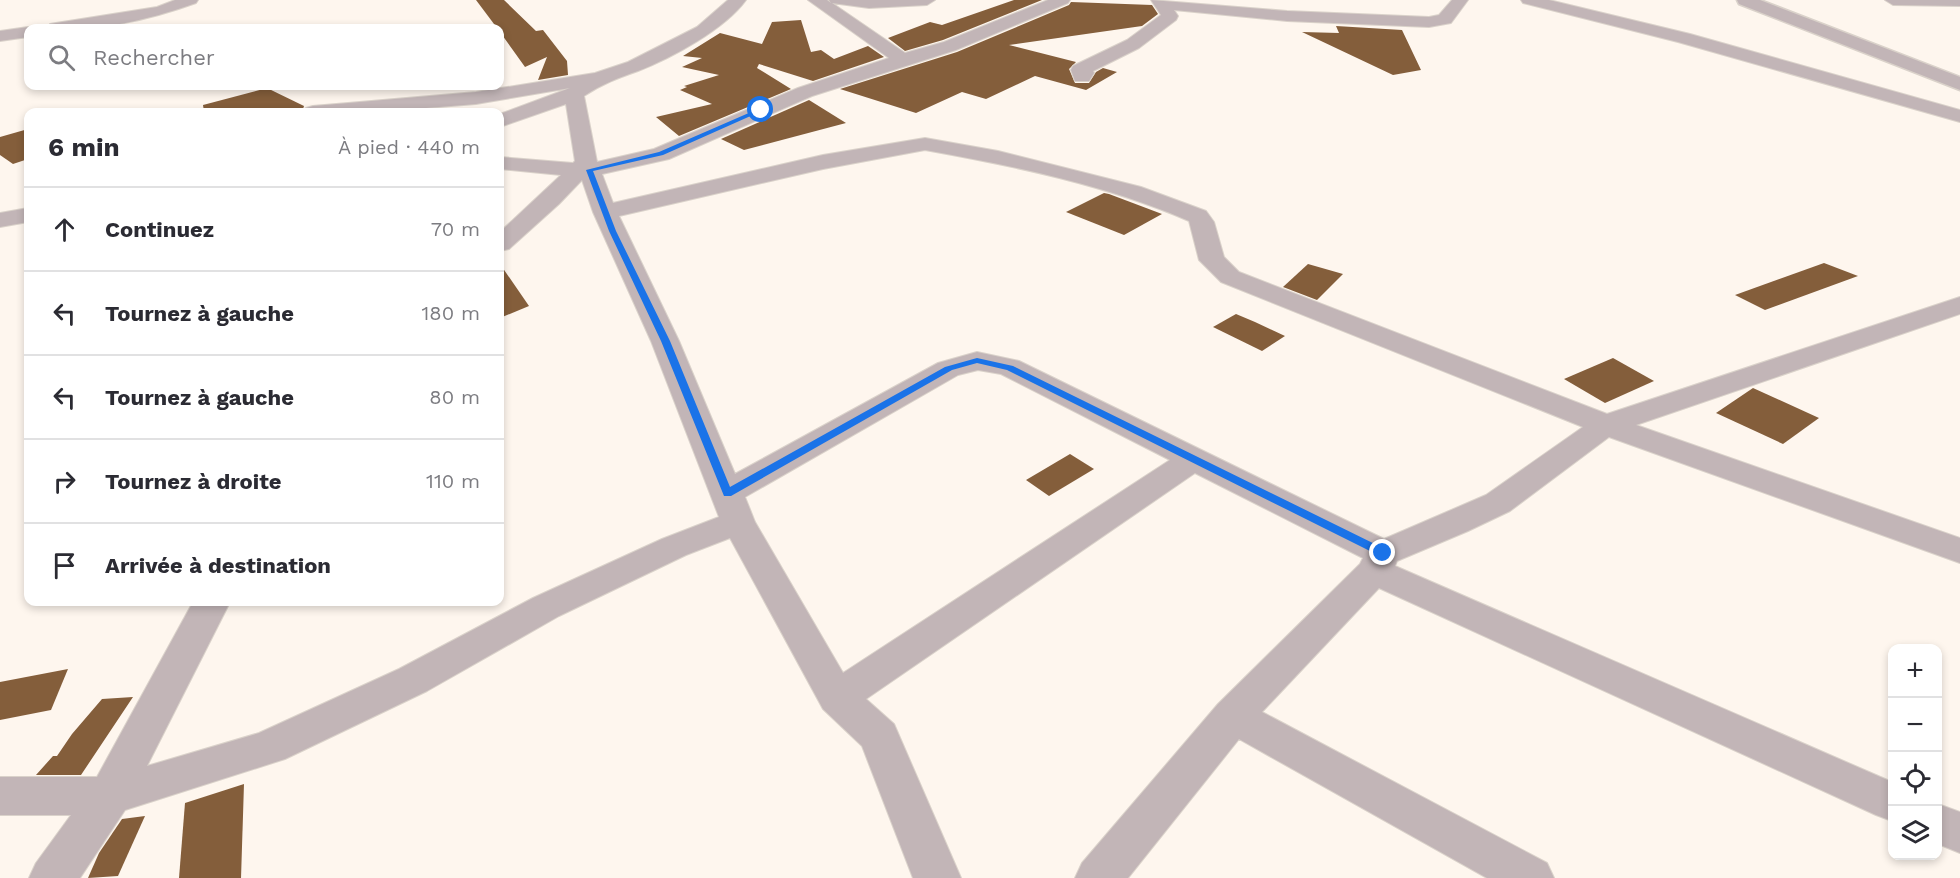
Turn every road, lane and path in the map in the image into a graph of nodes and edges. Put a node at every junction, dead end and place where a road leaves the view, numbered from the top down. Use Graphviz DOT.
graph roads {
  1 [pos="738,0"];
  2 [pos="816,0"];
  3 [pos="837,0"];
  4 [pos="927,0"];
  5 [pos="1062,0"];
  6 [pos="1460,0"];
  7 [pos="1529,0"];
  8 [pos="1745,0"];
  9 [pos="1776,0"];
  10 [pos="1893,0"];
  11 [pos="180,2"];
  12 [pos="1161,2"];
  13 [pos="1960,2"];
  14 [pos="83,24"];
  15 [pos="24,33"];
  16 [pos="0,36"];
  17 [pos="903,60"];
  18 [pos="1960,70"];
  19 [pos="1082,77"];
  20 [pos="1960,84"];
  21 [pos="586,86"];
  22 [pos="360,108"];
  23 [pos="1960,116"];
  24 [pos="504,119"];
  25 [pos="504,163"];
  26 [pos="585,168"];
  27 [pos="605,212"];
  28 [pos="24,216"];
  29 [pos="0,220"];
  30 [pos="504,240"];
  31 [pos="1960,305"];
  32 [pos="1606,425"];
  33 [pos="1193,459"];
  34 [pos="733,508"];
  35 [pos="1960,551"];
  36 [pos="1379,562"];
  37 [pos="209,606"];
  38 [pos="837,698"];
  39 [pos="1233,716"];
  40 [pos="0,796"];
  41 [pos="110,796"];
  42 [pos="1888,800"];
  43 [pos="1942,825"];
  44 [pos="1960,833"];
  45 [pos="53,878"];
  46 [pos="937,878"];
  47 [pos="1099,878"];
  48 [pos="1530,878"];
  1 -- 21 [label="street"];
  2 -- 17 [label="street"];
  3 -- 4 [label="street"];
  5 -- 17 [label="street"];
  6 -- 12 [label="street"];
  7 -- 23 [label="street"];
  8 -- 20 [label="street"];
  9 -- 18 [label="street"];
  10 -- 13 [label="street"];
  11 -- 14 [label="street"];
  12 -- 19 [label="street"];
  15 -- 16 [label="street"];
  17 -- 26 [label="street"];
  21 -- 22 [label="street"];
  21 -- 24 [label="street"];
  21 -- 26 [label="street"];
  25 -- 26 [label="street"];
  26 -- 27 [label="street"];
  26 -- 30 [label="street"];
  27 -- 32 [label="street"];
  27 -- 34 [label="street"];
  28 -- 29 [label="street"];
  31 -- 32 [label="street"];
  32 -- 35 [label="street"];
  32 -- 36 [label="street"];
  33 -- 34 [label="street"];
  33 -- 36 [label="street"];
  33 -- 38 [label="street"];
  34 -- 38 [label="street"];
  34 -- 41 [label="street"];
  36 -- 39 [label="street"];
  36 -- 42 [label="street"];
  37 -- 41 [label="street"];
  38 -- 46 [label="street"];
  39 -- 47 [label="street"];
  39 -- 48 [label="street"];
  40 -- 41 [label="street"];
  41 -- 45 [label="street"];
  43 -- 44 [label="street"];
}
